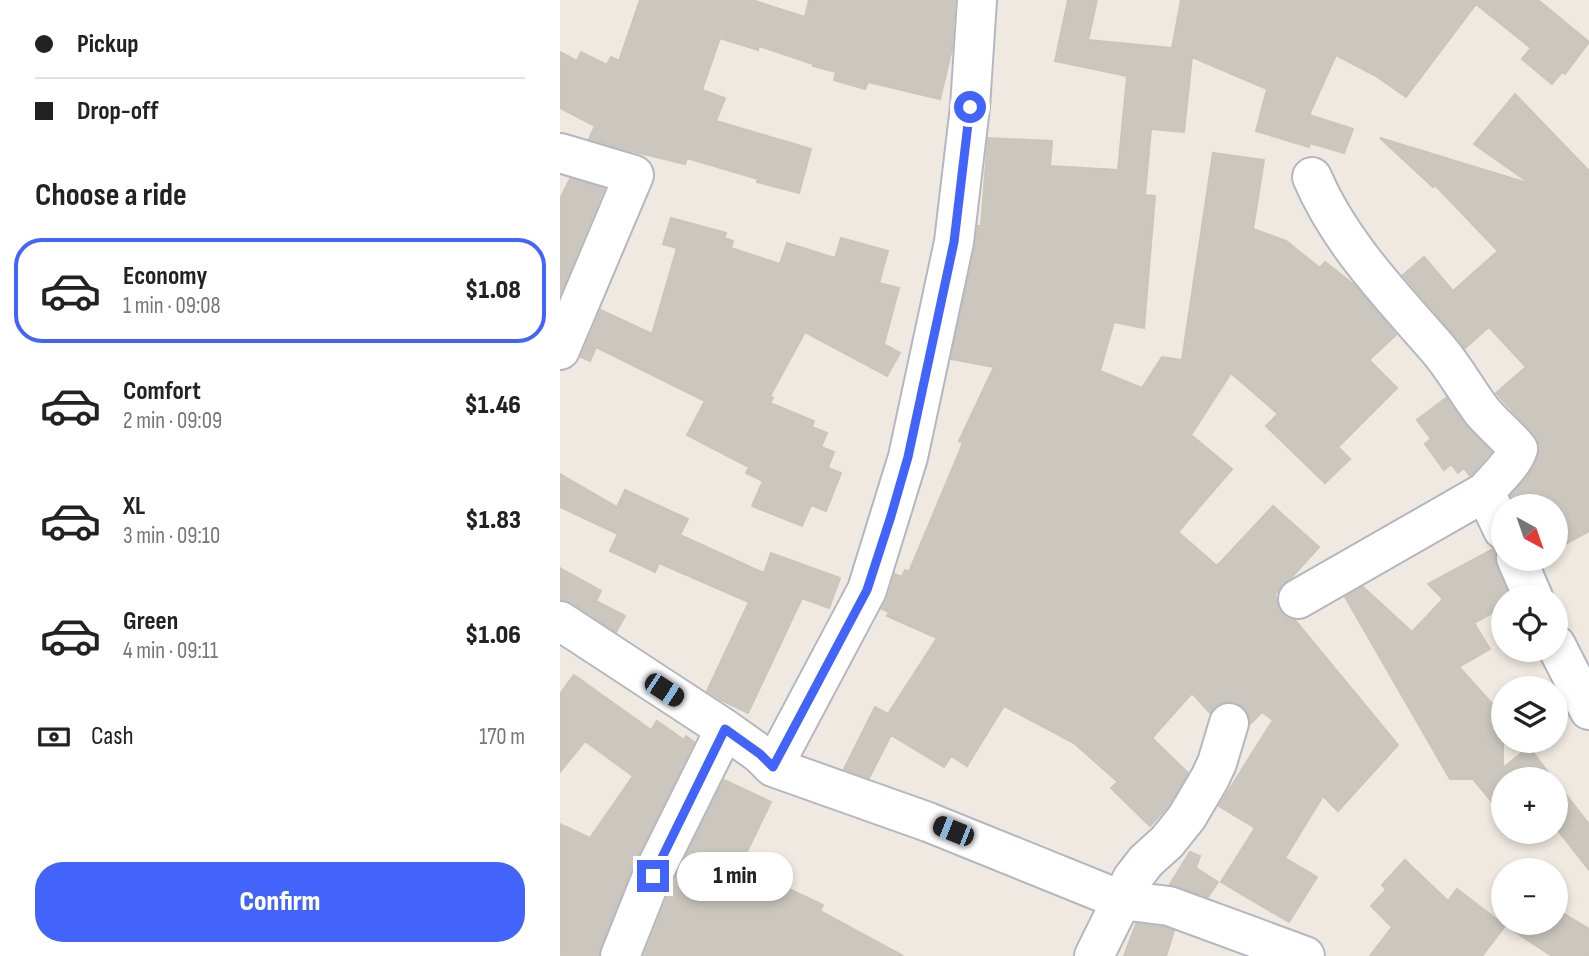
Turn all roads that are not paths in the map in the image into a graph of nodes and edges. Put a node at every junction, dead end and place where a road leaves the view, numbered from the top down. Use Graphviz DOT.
graph roads {
  1 [pos="977,0"];
  2 [pos="560,153"];
  3 [pos="1312,177"];
  4 [pos="560,349"];
  5 [pos="1485,492"];
  6 [pos="1491,505"];
  7 [pos="1298,599"];
  8 [pos="560,621"];
  9 [pos="1565,662"];
  10 [pos="1589,710"];
  11 [pos="1229,723"];
  12 [pos="725,729"];
  13 [pos="773,767"];
  14 [pos="1121,900"];
  15 [pos="621,956"];
  16 [pos="1094,956"];
  17 [pos="1305,956"];
  1 -- 13 [label="street"];
  2 -- 4 [label="street"];
  3 -- 5 [label="street"];
  5 -- 6 [label="street"];
  5 -- 7 [label="street"];
  8 -- 12 [label="street"];
  9 -- 10 [label="street"];
  11 -- 14 [label="street"];
  12 -- 13 [label="street"];
  12 -- 15 [label="street"];
  13 -- 14 [label="street"];
  14 -- 16 [label="street"];
  14 -- 17 [label="street"];
}
